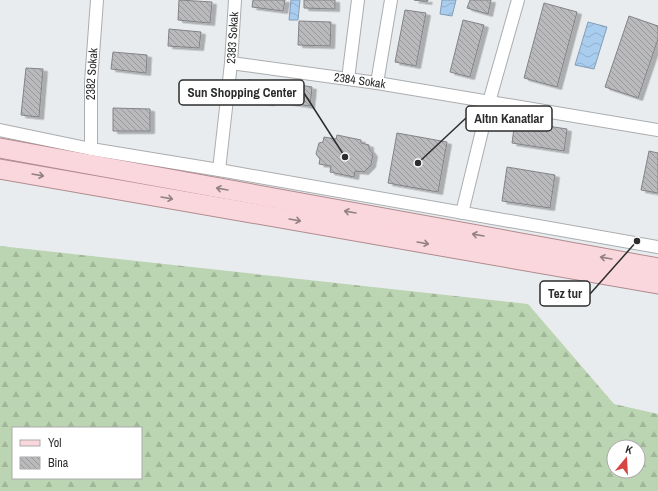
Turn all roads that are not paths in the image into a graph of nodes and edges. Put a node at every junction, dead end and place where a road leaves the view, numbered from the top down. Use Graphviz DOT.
graph roads {
  1 [pos="97,0"];
  2 [pos="235,0"];
  3 [pos="358,0"];
  4 [pos="391,0"];
  5 [pos="518,0"];
  6 [pos="231,62"];
  7 [pos="348,79"];
  8 [pos="377,83"];
  9 [pos="489,102"];
  10 [pos="0,130"];
  11 [pos="658,130"];
  12 [pos="0,148"];
  13 [pos="91,149"];
  14 [pos="0,169"];
  15 [pos="219,170"];
  16 [pos="462,213"];
  17 [pos="658,247"];
  18 [pos="658,268"];
  19 [pos="658,284"];
  1 -- 13 [label="street, 2382 Sokak"];
  2 -- 6 [label="street, 2383 Sokak"];
  3 -- 7 [label="street"];
  4 -- 8 [label="street"];
  5 -- 9 [label="street"];
  6 -- 7 [label="street, 2384 Sokak"];
  6 -- 15 [label="street, 2383 Sokak"];
  7 -- 8 [label="street, 2384 Sokak"];
  8 -- 9 [label="street, 2384 Sokak"];
  9 -- 11 [label="street, 2384 Sokak"];
  9 -- 16 [label="street"];
  10 -- 13 [label="street"];
  18 -- 12 [label="main road, one-way"];
  13 -- 15 [label="street"];
  14 -- 19 [label="main road, one-way"];
  15 -- 16 [label="street"];
  16 -- 17 [label="street"];
}
